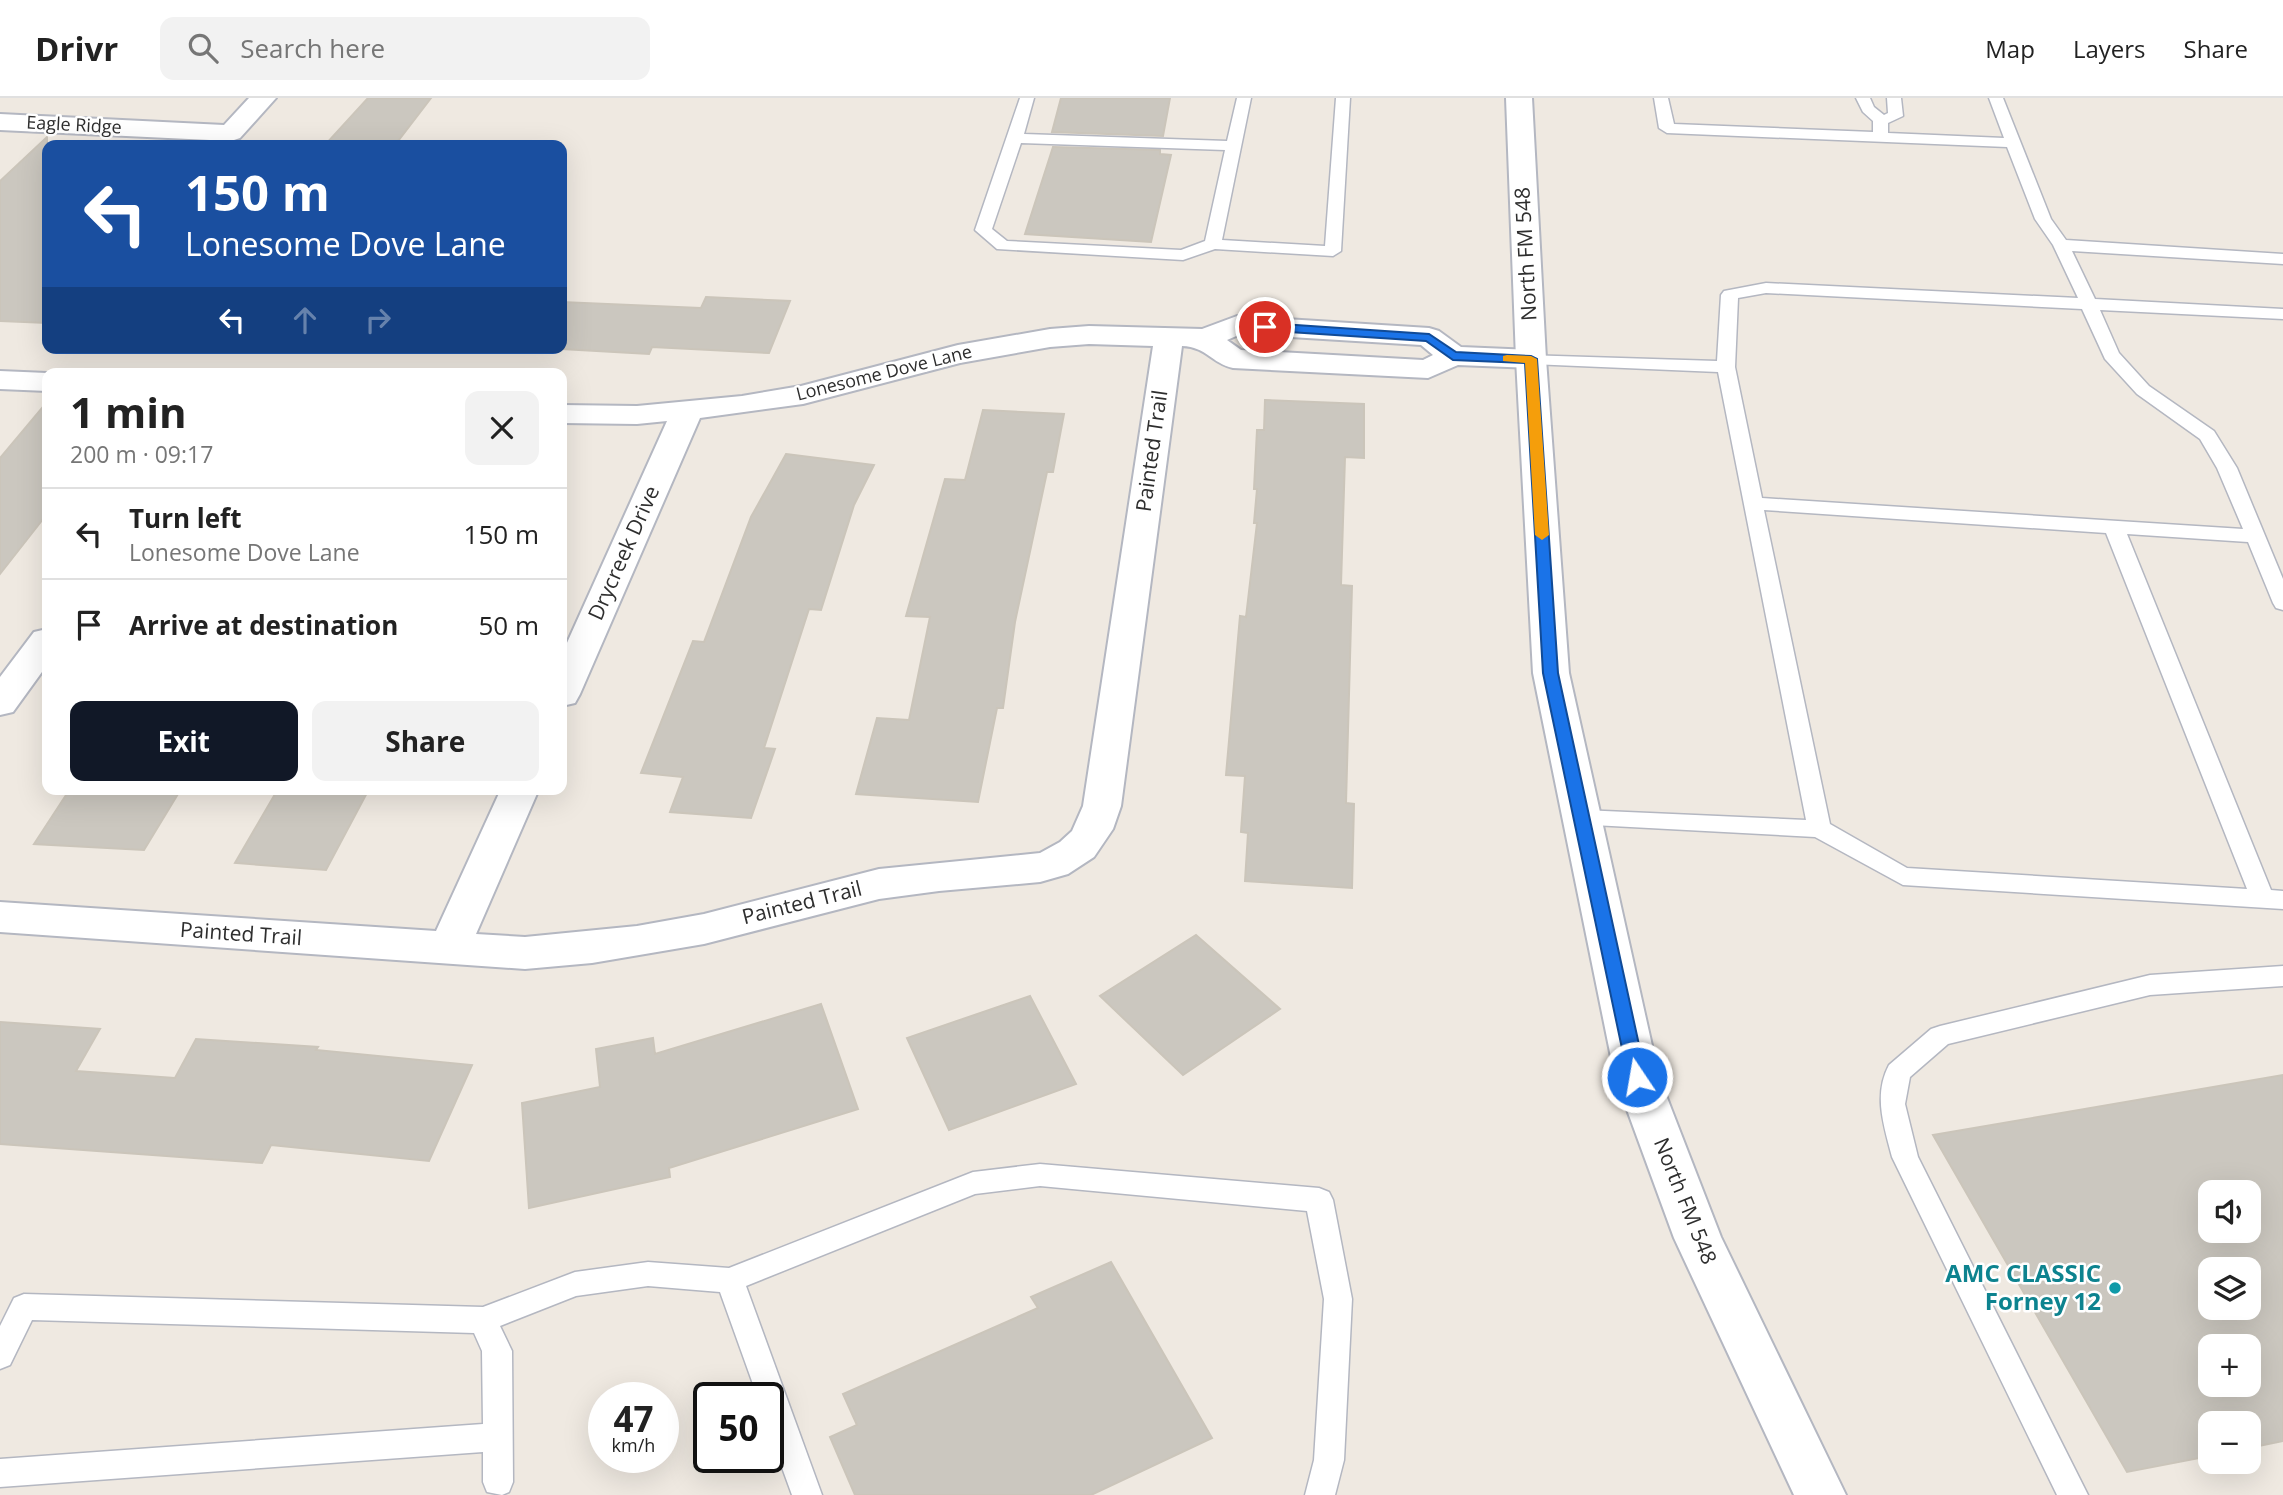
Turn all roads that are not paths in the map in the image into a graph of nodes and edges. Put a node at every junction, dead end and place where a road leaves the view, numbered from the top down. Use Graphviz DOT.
graph roads {
  1 [pos="263,98"];
  2 [pos="1027,98"];
  3 [pos="1244,98"];
  4 [pos="1343,98"];
  5 [pos="1519,98"];
  6 [pos="1661,98"];
  7 [pos="1863,98"];
  8 [pos="1894,98"];
  9 [pos="1996,98"];
  10 [pos="1881,120"];
  11 [pos="0,122"];
  12 [pos="1880,137"];
  13 [pos="1015,138"];
  14 [pos="2013,143"];
  15 [pos="1235,146"];
  16 [pos="1213,244"];
  17 [pos="2061,245"];
  18 [pos="2283,259"];
  19 [pos="2089,304"];
  20 [pos="2283,314"];
  21 [pos="1188,337"];
  22 [pos="1531,359"];
  23 [pos="1726,367"];
  24 [pos="0,380"];
  25 [pos="42,383"];
  26 [pos="687,412"];
  27 [pos="567,414"];
  28 [pos="1753,503"];
  29 [pos="2114,527"];
  30 [pos="2254,536"];
  31 [pos="2283,603"];
  32 [pos="42,647"];
  33 [pos="567,683"];
  34 [pos="0,703"];
  35 [pos="517,795"];
  36 [pos="1582,818"];
  37 [pos="1819,829"];
  38 [pos="2273,900"];
  39 [pos="0,917"];
  40 [pos="449,949"];
  41 [pos="2283,976"];
  42 [pos="730,1280"];
  43 [pos="12,1306"];
  44 [pos="483,1320"];
  45 [pos="0,1356"];
  46 [pos="497,1437"];
  47 [pos="0,1473"];
  48 [pos="498,1482"];
  49 [pos="807,1495"];
  50 [pos="1320,1495"];
  51 [pos="1820,1495"];
  52 [pos="2073,1495"];
  1 -- 11 [label="street, Eagle Ridge"];
  2 -- 13 [label="lane"];
  3 -- 15 [label="lane"];
  4 -- 16 [label="lane"];
  5 -- 22 [label="street, North FM 548"];
  6 -- 12 [label="lane"];
  7 -- 10 [label="lane"];
  8 -- 10 [label="lane"];
  9 -- 14 [label="lane"];
  10 -- 12 [label="lane"];
  12 -- 14 [label="lane"];
  13 -- 15 [label="lane"];
  13 -- 16 [label="lane"];
  14 -- 17 [label="lane"];
  15 -- 16 [label="lane"];
  17 -- 18 [label="lane"];
  17 -- 19 [label="lane"];
  19 -- 20 [label="lane"];
  19 -- 23 [label="lane"];
  19 -- 30 [label="lane"];
  21 -- 22 [label="street"];
  21 -- 26 [label="street, Lonesome Dove Lane"];
  21 -- 40 [label="street, Painted Trail"];
  22 -- 23 [label="lane"];
  22 -- 36 [label="street, North FM 548"];
  23 -- 28 [label="lane"];
  24 -- 25 [label="street"];
  26 -- 27 [label="street, Lonesome Dove Lane"];
  26 -- 33 [label="street, Drycreek Drive"];
  28 -- 29 [label="lane"];
  28 -- 37 [label="lane"];
  29 -- 30 [label="lane"];
  29 -- 38 [label="lane"];
  30 -- 31 [label="lane"];
  32 -- 34 [label="street"];
  35 -- 40 [label="street"];
  36 -- 37 [label="lane"];
  36 -- 51 [label="street, North FM 548"];
  37 -- 38 [label="lane"];
  39 -- 40 [label="street, Painted Trail"];
  41 -- 52 [label="lane"];
  42 -- 44 [label="lane"];
  42 -- 49 [label="lane"];
  42 -- 50 [label="lane"];
  43 -- 44 [label="lane"];
  43 -- 45 [label="lane"];
  44 -- 46 [label="lane"];
  46 -- 47 [label="lane"];
  46 -- 48 [label="lane"];
}
